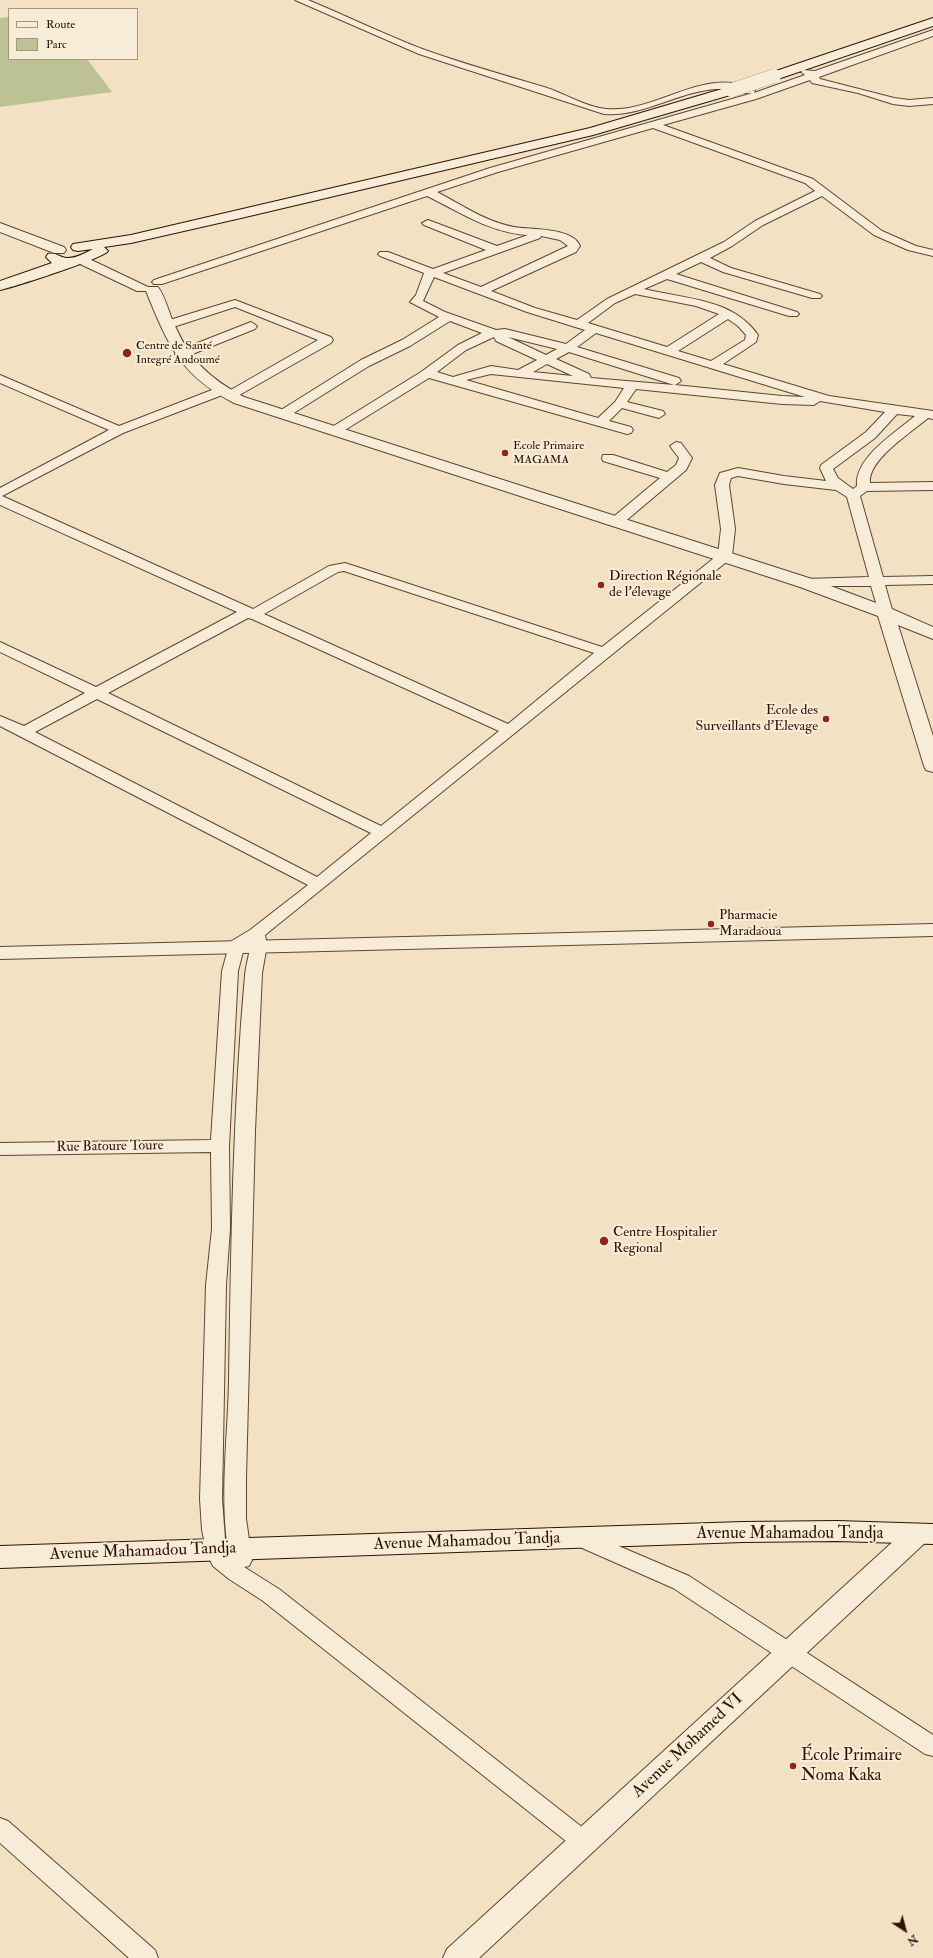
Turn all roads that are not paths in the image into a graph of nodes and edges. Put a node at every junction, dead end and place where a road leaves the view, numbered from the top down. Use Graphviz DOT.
graph roads {
  1 [pos="300,0"];
  2 [pos="933,22"];
  3 [pos="933,33"];
  4 [pos="796,68"];
  5 [pos="814,74"];
  6 [pos="757,95"];
  7 [pos="933,101"];
  8 [pos="653,125"];
  9 [pos="823,191"];
  10 [pos="428,192"];
  11 [pos="428,223"];
  12 [pos="0,228"];
  13 [pos="547,232"];
  14 [pos="494,250"];
  15 [pos="56,253"];
  16 [pos="933,253"];
  17 [pos="84,254"];
  18 [pos="384,254"];
  19 [pos="701,258"];
  20 [pos="68,262"];
  21 [pos="431,273"];
  22 [pos="666,275"];
  23 [pos="0,276"];
  24 [pos="150,285"];
  25 [pos="0,286"];
  26 [pos="633,290"];
  27 [pos="481,291"];
  28 [pos="816,296"];
  29 [pos="729,313"];
  30 [pos="793,314"];
  31 [pos="448,316"];
  32 [pos="580,324"];
  33 [pos="167,325"];
  34 [pos="251,326"];
  35 [pos="594,329"];
  36 [pos="492,334"];
  37 [pos="568,348"];
  38 [pos="668,352"];
  39 [pos="181,354"];
  40 [pos="547,359"];
  41 [pos="713,365"];
  42 [pos="427,373"];
  43 [pos="521,373"];
  44 [pos="0,379"];
  45 [pos="454,380"];
  46 [pos="592,380"];
  47 [pos="633,384"];
  48 [pos="709,391"];
  49 [pos="226,393"];
  50 [pos="828,400"];
  51 [pos="620,404"];
  52 [pos="893,410"];
  53 [pos="285,413"];
  54 [pos="660,414"];
  55 [pos="929,415"];
  56 [pos="599,423"];
  57 [pos="119,430"];
  58 [pos="336,430"];
  59 [pos="627,430"];
  60 [pos="676,446"];
  61 [pos="608,458"];
  62 [pos="671,477"];
  63 [pos="840,486"];
  64 [pos="933,486"];
  65 [pos="859,491"];
  66 [pos="0,493"];
  67 [pos="0,500"];
  68 [pos="617,521"];
  69 [pos="725,556"];
  70 [pos="933,580"];
  71 [pos="878,582"];
  72 [pos="806,583"];
  73 [pos="886,613"];
  74 [pos="249,614"];
  75 [pos="933,634"];
  76 [pos="0,646"];
  77 [pos="604,652"];
  78 [pos="96,694"];
  79 [pos="0,720"];
  80 [pos="508,730"];
  81 [pos="24,732"];
  82 [pos="933,766"];
  83 [pos="381,832"];
  84 [pos="317,883"];
  85 [pos="933,930"];
  86 [pos="257,940"];
  87 [pos="236,946"];
  88 [pos="0,953"];
  89 [pos="220,1146"];
  90 [pos="0,1149"];
  91 [pos="213,1405"];
  92 [pos="239,1405"];
  93 [pos="925,1534"];
  94 [pos="581,1538"];
  95 [pos="230,1556"];
  96 [pos="0,1558"];
  97 [pos="789,1653"];
  98 [pos="933,1748"];
  99 [pos="0,1828"];
  100 [pos="584,1842"];
  101 [pos="146,1958"];
  102 [pos="458,1958"];
  1 -- 6 [label="street"];
  2 -- 4 [label="main road"];
  3 -- 5 [label="street"];
  4 -- 5 [label="street"];
  4 -- 17 [label="main road, bridge"];
  5 -- 6 [label="street"];
  5 -- 7 [label="street"];
  6 -- 8 [label="street"];
  8 -- 9 [label="street"];
  8 -- 10 [label="street"];
  9 -- 16 [label="street"];
  9 -- 19 [label="street"];
  10 -- 13 [label="street"];
  10 -- 24 [label="street"];
  11 -- 14 [label="street"];
  12 -- 15 [label="street"];
  13 -- 14 [label="street"];
  13 -- 27 [label="street"];
  14 -- 21 [label="street"];
  15 -- 17 [label="main road"];
  15 -- 20 [label="main road"];
  15 -- 23 [label="main road"];
  17 -- 20 [label="main road"];
  17 -- 24 [label="street"];
  18 -- 21 [label="street"];
  19 -- 22 [label="street"];
  19 -- 28 [label="street"];
  20 -- 25 [label="main road"];
  21 -- 27 [label="street"];
  21 -- 31 [label="street"];
  22 -- 26 [label="street"];
  22 -- 30 [label="street"];
  24 -- 33 [label="street"];
  26 -- 29 [label="street"];
  26 -- 32 [label="street"];
  27 -- 32 [label="street"];
  29 -- 38 [label="street"];
  29 -- 41 [label="street"];
  31 -- 36 [label="street"];
  31 -- 53 [label="street"];
  32 -- 35 [label="street"];
  33 -- 39 [label="street"];
  33 -- 49 [label="street"];
  34 -- 39 [label="street"];
  35 -- 37 [label="street"];
  35 -- 38 [label="street"];
  36 -- 37 [label="street"];
  36 -- 40 [label="street"];
  36 -- 42 [label="street"];
  37 -- 40 [label="street"];
  37 -- 48 [label="street"];
  38 -- 41 [label="street"];
  39 -- 49 [label="street"];
  40 -- 43 [label="street"];
  40 -- 46 [label="street"];
  41 -- 50 [label="street"];
  42 -- 45 [label="street"];
  42 -- 58 [label="street"];
  43 -- 45 [label="street"];
  43 -- 46 [label="street"];
  44 -- 57 [label="street"];
  45 -- 56 [label="street"];
  46 -- 47 [label="street"];
  47 -- 48 [label="street"];
  47 -- 51 [label="street"];
  48 -- 50 [label="street"];
  49 -- 53 [label="street"];
  49 -- 57 [label="street"];
  50 -- 52 [label="street"];
  51 -- 54 [label="street"];
  51 -- 56 [label="street"];
  52 -- 55 [label="street"];
  52 -- 63 [label="street"];
  53 -- 58 [label="street"];
  55 -- 65 [label="street"];
  56 -- 59 [label="street"];
  57 -- 66 [label="street"];
  58 -- 68 [label="street"];
  60 -- 62 [label="street"];
  61 -- 62 [label="street"];
  62 -- 68 [label="street"];
  63 -- 65 [label="street"];
  63 -- 69 [label="street"];
  64 -- 65 [label="street"];
  65 -- 71 [label="street"];
  67 -- 74 [label="street"];
  68 -- 69 [label="street"];
  69 -- 72 [label="street"];
  69 -- 77 [label="street"];
  70 -- 71 [label="street"];
  71 -- 72 [label="street"];
  71 -- 73 [label="street"];
  72 -- 73 [label="street"];
  73 -- 75 [label="street"];
  73 -- 82 [label="street"];
  74 -- 77 [label="street"];
  74 -- 78 [label="street"];
  74 -- 80 [label="street"];
  76 -- 78 [label="street"];
  77 -- 80 [label="street"];
  78 -- 81 [label="street"];
  78 -- 83 [label="street"];
  79 -- 81 [label="street"];
  80 -- 83 [label="street"];
  81 -- 84 [label="street"];
  83 -- 84 [label="street"];
  84 -- 86 [label="street"];
  85 -- 86 [label="street"];
  86 -- 87 [label="street"];
  86 -- 92 [label="street"];
  87 -- 88 [label="street"];
  87 -- 89 [label="street"];
  89 -- 90 [label="street, Rue Batoure Toure"];
  89 -- 91 [label="street"];
  91 -- 92 [label="street"];
  91 -- 95 [label="street"];
  92 -- 95 [label="street"];
  93 -- 94 [label="main road, Avenue Mahamadou Tandja"];
  93 -- 97 [label="street, Avenue Mohamed VI"];
  94 -- 95 [label="main road, Avenue Mahamadou Tandja"];
  94 -- 97 [label="street"];
  95 -- 96 [label="main road, Avenue Mahamadou Tandja"];
  95 -- 100 [label="street"];
  97 -- 98 [label="street"];
  97 -- 100 [label="street, Avenue Mohamed VI"];
  99 -- 101 [label="street"];
  100 -- 102 [label="street, Avenue Mohamed VI"];
}
